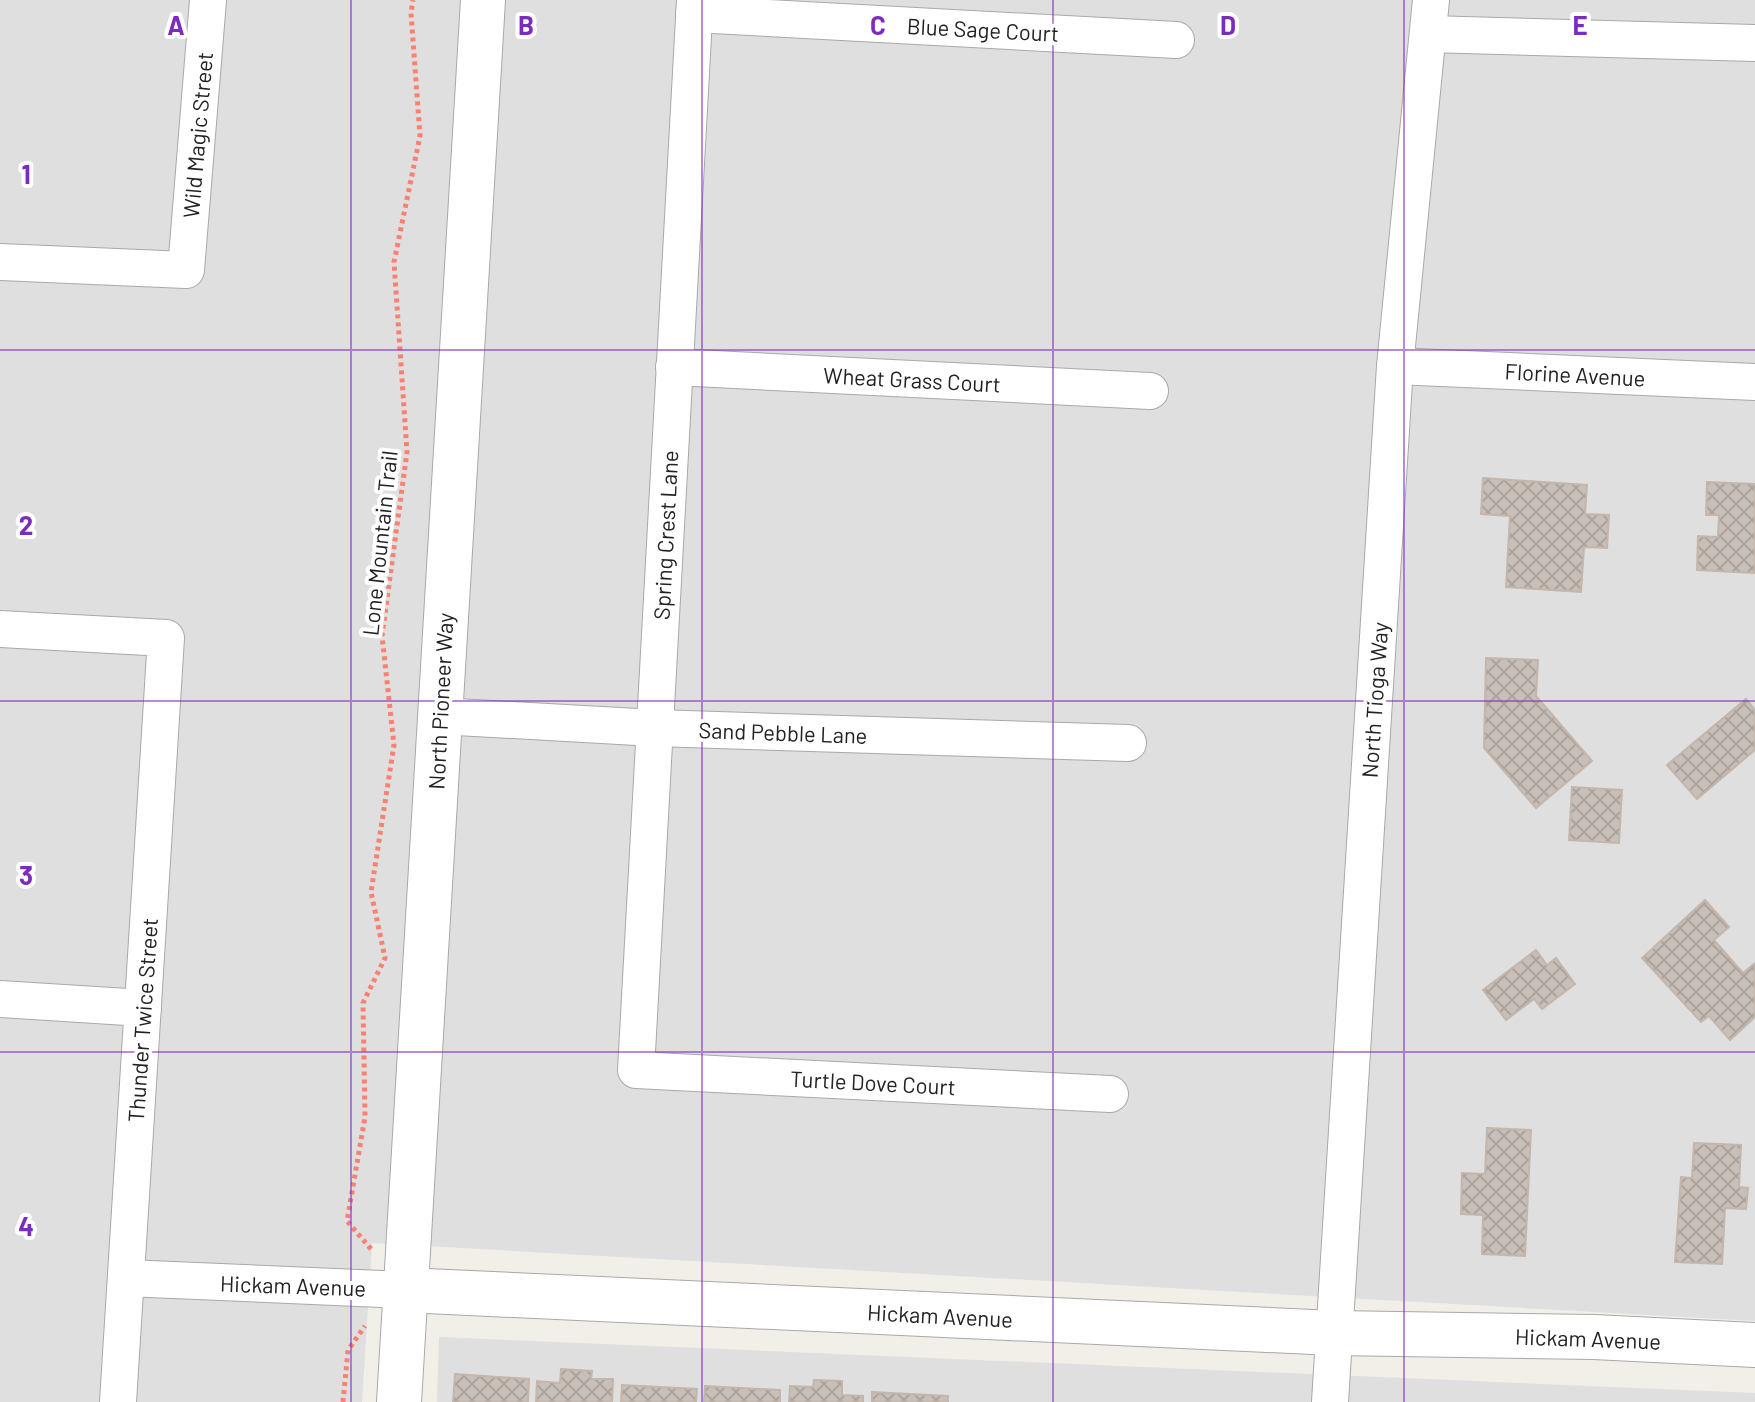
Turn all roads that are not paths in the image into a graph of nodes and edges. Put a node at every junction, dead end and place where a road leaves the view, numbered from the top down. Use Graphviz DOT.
graph roads {
  1 [pos="208,0"];
  2 [pos="483,0"];
  3 [pos="694,7"];
  4 [pos="1430,17"];
  5 [pos="1176,40"];
  6 [pos="1755,43"];
  7 [pos="0,262"];
  8 [pos="1395,366"];
  9 [pos="674,367"];
  10 [pos="1755,382"];
  11 [pos="1150,391"];
  12 [pos="0,629"];
  13 [pos="439,716"];
  14 [pos="655,728"];
  15 [pos="1128,743"];
  16 [pos="0,999"];
  17 [pos="143,1008"];
  18 [pos="636,1070"];
  19 [pos="1110,1094"];
  20 [pos="126,1278"];
  21 [pos="387,1289"];
  22 [pos="1334,1333"];
  23 [pos="1755,1345"];
  24 [pos="118,1402"];
  25 [pos="399,1402"];
  26 [pos="1330,1402"];
  1 -- 7 [label="street, Wild Magic Street"];
  2 -- 13 [label="street, North Pioneer Way"];
  3 -- 5 [label="street, Blue Sage Court"];
  3 -- 9 [label="street, Spring Crest Lane"];
  4 -- 6 [label="street"];
  4 -- 8 [label="street, North Tioga Way"];
  8 -- 10 [label="street, Florine Avenue"];
  8 -- 22 [label="street, North Tioga Way"];
  9 -- 11 [label="street, Wheat Grass Court"];
  9 -- 14 [label="street, Spring Crest Lane"];
  12 -- 17 [label="street, Thunder Twice Street"];
  13 -- 14 [label="street, Sand Pebble Lane"];
  13 -- 21 [label="street, North Pioneer Way"];
  14 -- 15 [label="street, Sand Pebble Lane"];
  14 -- 18 [label="street, Spring Crest Lane"];
  16 -- 17 [label="street"];
  17 -- 20 [label="street, Thunder Twice Street"];
  18 -- 19 [label="street, Turtle Dove Court"];
  20 -- 21 [label="street, Hickam Avenue"];
  20 -- 24 [label="street, Thunder Twice Street"];
  21 -- 22 [label="street, Hickam Avenue"];
  21 -- 25 [label="street, North Pioneer Way"];
  22 -- 23 [label="street, Hickam Avenue"];
  22 -- 26 [label="street, North Tioga Way"];
}
